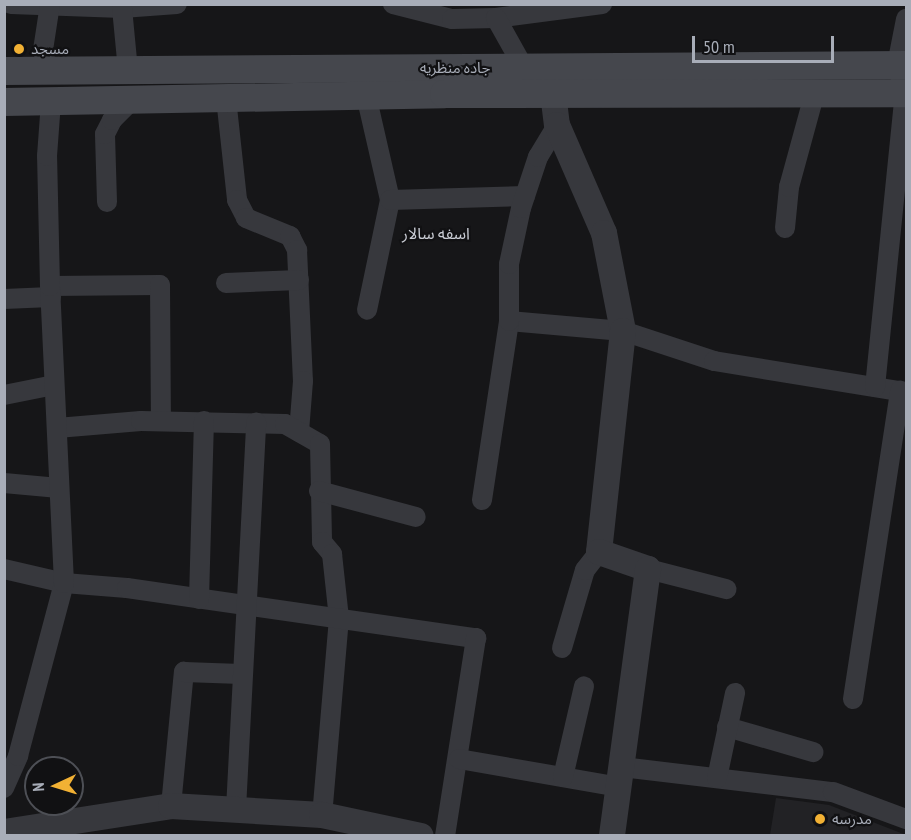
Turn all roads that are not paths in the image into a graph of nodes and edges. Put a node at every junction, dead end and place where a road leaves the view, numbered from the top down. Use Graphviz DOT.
graph roads {
  1 [pos="11,4"];
  2 [pos="177,4"];
  3 [pos="393,4"];
  4 [pos="602,4"];
  5 [pos="49,6"];
  6 [pos="122,8"];
  7 [pos="496,18"];
  8 [pos="906,19"];
  9 [pos="524,68"];
  10 [pos="128,70"];
  11 [pos="4,71"];
  12 [pos="47,71"];
  13 [pos="904,79"];
  14 [pos="815,92"];
  15 [pos="553,93"];
  16 [pos="366,95"];
  17 [pos="226,98"];
  18 [pos="132,100"];
  19 [pos="51,101"];
  20 [pos="4,102"];
  21 [pos="557,125"];
  22 [pos="525,195"];
  23 [pos="390,200"];
  24 [pos="107,202"];
  25 [pos="785,228"];
  26 [pos="299,280"];
  27 [pos="226,283"];
  28 [pos="51,291"];
  29 [pos="4,300"];
  30 [pos="367,310"];
  31 [pos="509,321"];
  32 [pos="623,331"];
  33 [pos="54,386"];
  34 [pos="875,387"];
  35 [pos="903,391"];
  36 [pos="4,395"];
  37 [pos="161,421"];
  38 [pos="204,421"];
  39 [pos="256,423"];
  40 [pos="57,428"];
  41 [pos="299,432"];
  42 [pos="4,483"];
  43 [pos="59,488"];
  44 [pos="319,491"];
  45 [pos="482,500"];
  46 [pos="416,517"];
  47 [pos="599,552"];
  48 [pos="4,569"];
  49 [pos="648,569"];
  50 [pos="64,583"];
  51 [pos="726,589"];
  52 [pos="199,599"];
  53 [pos="244,606"];
  54 [pos="339,618"];
  55 [pos="562,648"];
  56 [pos="242,674"];
  57 [pos="584,686"];
  58 [pos="735,693"];
  59 [pos="854,699"];
  60 [pos="728,727"];
  61 [pos="813,752"];
  62 [pos="459,759"];
  63 [pos="563,777"];
  64 [pos="621,777"];
  65 [pos="717,778"];
  66 [pos="4,788"];
  67 [pos="171,806"];
  68 [pos="236,809"];
  69 [pos="322,814"];
  70 [pos="906,815"];
  71 [pos="4,832"];
  72 [pos="421,836"];
  73 [pos="445,836"];
  74 [pos="612,836"];
  1 -- 5 [label="street"];
  2 -- 6 [label="street"];
  3 -- 7 [label="street"];
  4 -- 7 [label="street"];
  5 -- 6 [label="street"];
  5 -- 12 [label="street"];
  6 -- 10 [label="street"];
  7 -- 9 [label="street"];
  8 -- 13 [label="street"];
  9 -- 10 [label="main road, جاده منظریه"];
  9 -- 13 [label="main road, جاده منظریه"];
  10 -- 12 [label="main road, جاده منظریه"];
  11 -- 12 [label="main road, جاده منظریه"];
  13 -- 14 [label="main road"];
  13 -- 34 [label="street"];
  14 -- 15 [label="main road"];
  14 -- 25 [label="street"];
  15 -- 16 [label="main road"];
  15 -- 21 [label="street"];
  16 -- 17 [label="main road"];
  16 -- 23 [label="street"];
  17 -- 18 [label="main road"];
  17 -- 26 [label="street"];
  18 -- 19 [label="main road"];
  18 -- 24 [label="street"];
  19 -- 20 [label="main road"];
  19 -- 28 [label="street"];
  21 -- 22 [label="street"];
  21 -- 32 [label="street"];
  22 -- 23 [label="street"];
  22 -- 31 [label="street"];
  23 -- 30 [label="street"];
  26 -- 27 [label="street"];
  26 -- 41 [label="street"];
  28 -- 29 [label="street"];
  28 -- 33 [label="street"];
  28 -- 37 [label="street"];
  31 -- 32 [label="street"];
  31 -- 45 [label="street"];
  32 -- 34 [label="street"];
  32 -- 47 [label="street"];
  33 -- 36 [label="street"];
  33 -- 40 [label="street"];
  34 -- 35 [label="street"];
  35 -- 59 [label="street"];
  37 -- 38 [label="street"];
  37 -- 40 [label="street"];
  38 -- 39 [label="street"];
  38 -- 52 [label="street"];
  39 -- 41 [label="street"];
  39 -- 53 [label="street"];
  40 -- 43 [label="street"];
  41 -- 44 [label="street"];
  42 -- 43 [label="street"];
  43 -- 50 [label="street"];
  44 -- 46 [label="street"];
  44 -- 54 [label="street"];
  47 -- 49 [label="street"];
  47 -- 55 [label="street"];
  48 -- 50 [label="street"];
  49 -- 51 [label="street"];
  49 -- 64 [label="street"];
  50 -- 52 [label="street"];
  50 -- 66 [label="street"];
  52 -- 53 [label="street"];
  53 -- 54 [label="street"];
  53 -- 56 [label="street"];
  54 -- 62 [label="street"];
  54 -- 69 [label="street"];
  56 -- 67 [label="street"];
  56 -- 68 [label="street"];
  57 -- 63 [label="street"];
  58 -- 60 [label="street"];
  60 -- 61 [label="street"];
  60 -- 65 [label="street"];
  62 -- 63 [label="street"];
  62 -- 73 [label="street"];
  63 -- 64 [label="street"];
  64 -- 65 [label="street"];
  64 -- 74 [label="street"];
  65 -- 70 [label="street"];
  67 -- 68 [label="street"];
  67 -- 71 [label="street"];
  68 -- 69 [label="street"];
  69 -- 72 [label="street"];
}
